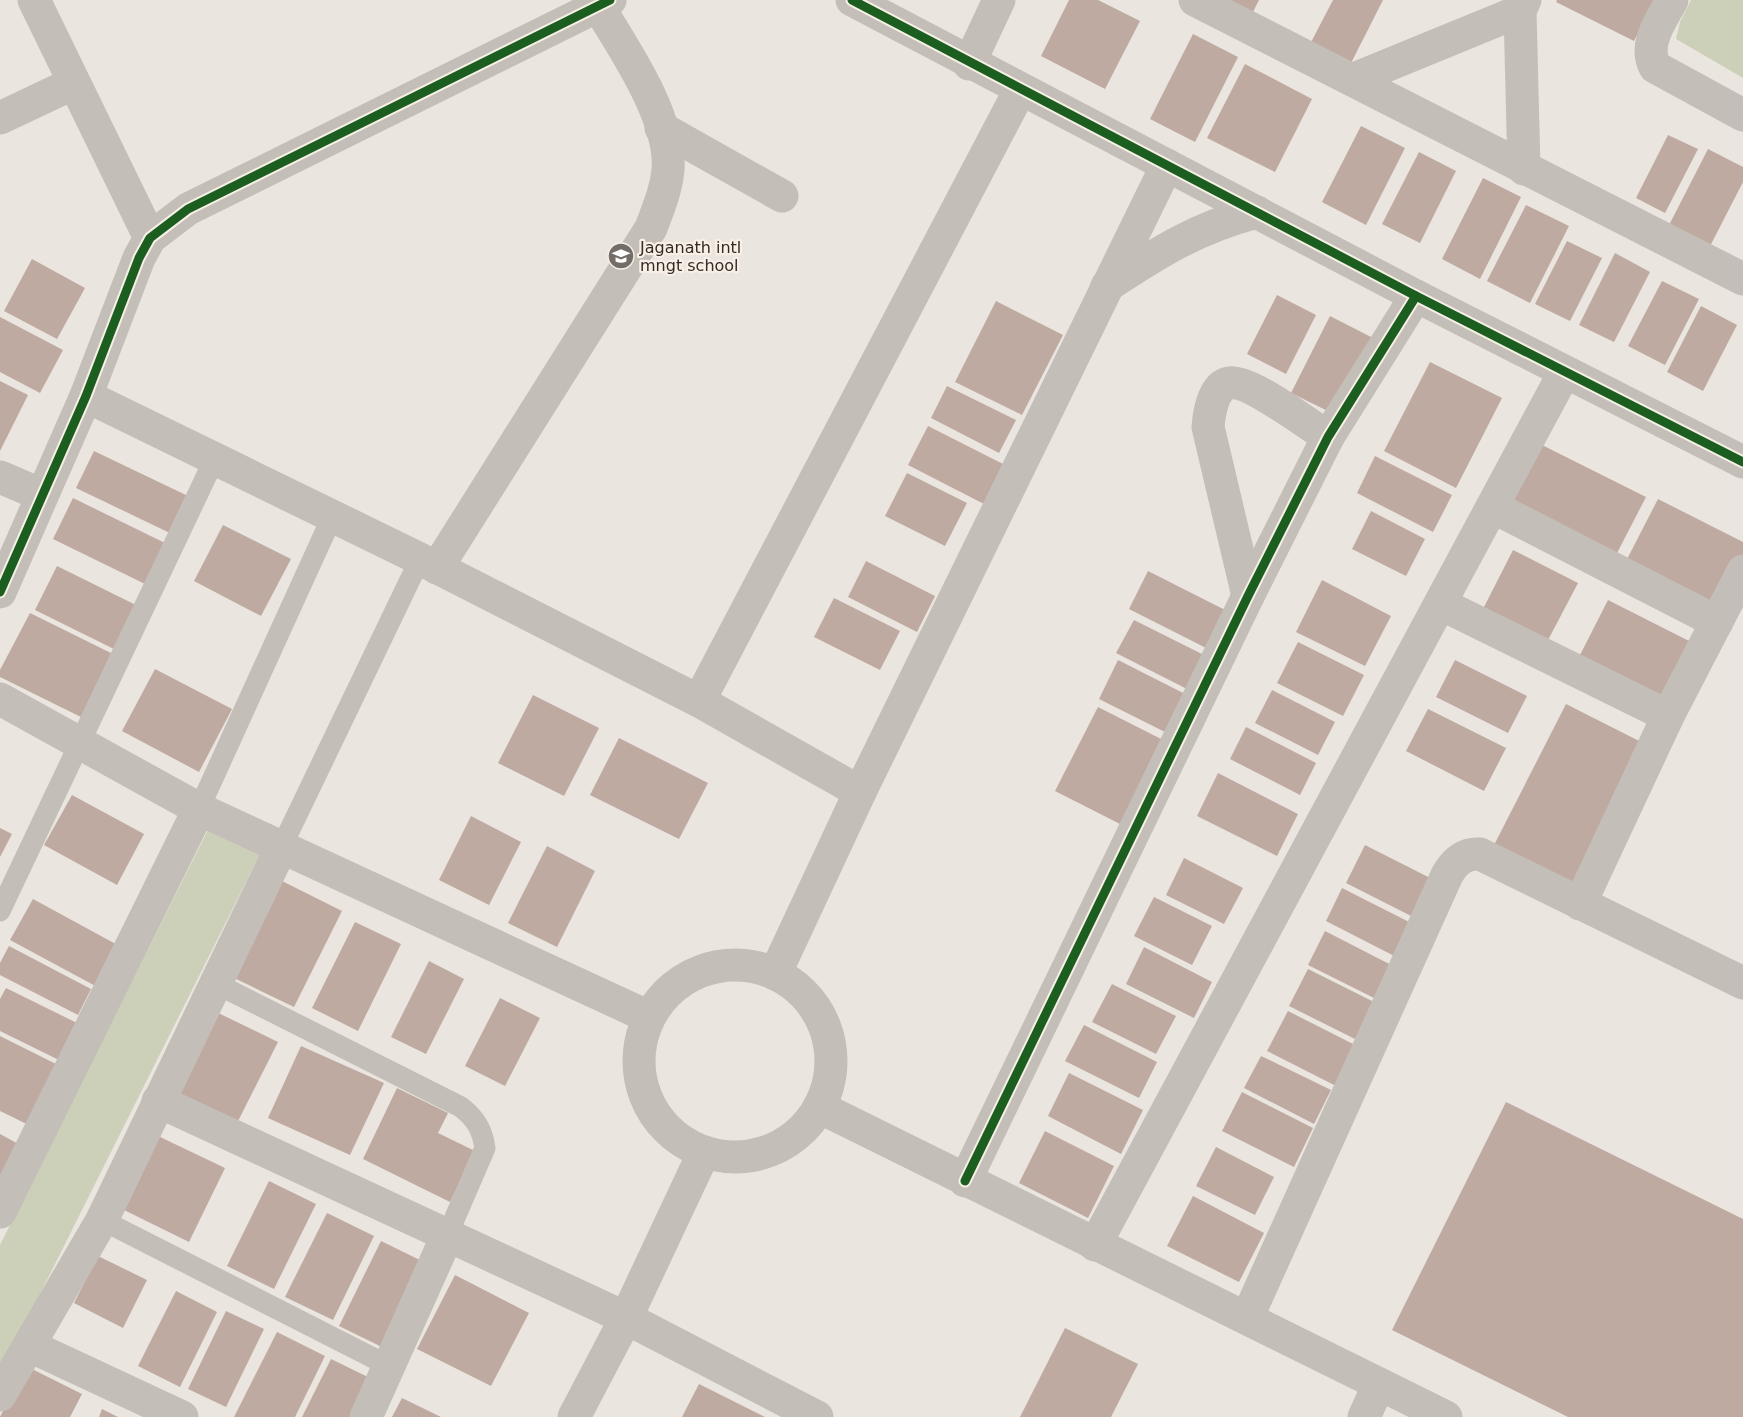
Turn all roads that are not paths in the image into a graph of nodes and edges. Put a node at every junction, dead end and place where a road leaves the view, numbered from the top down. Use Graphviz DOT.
graph roads {
  1 [pos="34,0"];
  2 [pos="852,0"];
  3 [pos="999,0"];
  4 [pos="1195,0"];
  5 [pos="1672,0"];
  6 [pos="604,3"];
  7 [pos="1522,6"];
  8 [pos="969,64"];
  9 [pos="1354,79"];
  10 [pos="74,83"];
  11 [pos="1020,90"];
  12 [pos="1743,114"];
  13 [pos="0,118"];
  14 [pos="661,128"];
  15 [pos="1167,165"];
  16 [pos="1524,169"];
  17 [pos="782,196"];
  18 [pos="1257,212"];
  19 [pos="150,238"];
  20 [pos="1743,279"];
  21 [pos="1107,286"];
  22 [pos="1416,296"];
  23 [pos="1564,373"];
  24 [pos="86,396"];
  25 [pos="1328,437"];
  26 [pos="214,460"];
  27 [pos="1743,462"];
  28 [pos="0,477"];
  29 [pos="42,495"];
  30 [pos="1493,507"];
  31 [pos="332,517"];
  32 [pos="428,563"];
  33 [pos="1743,571"];
  34 [pos="0,592"];
  35 [pos="1248,596"];
  36 [pos="1441,604"];
  37 [pos="1717,621"];
  38 [pos="0,699"];
  39 [pos="699,701"];
  40 [pos="1668,716"];
  41 [pos="81,744"];
  42 [pos="860,792"];
  43 [pos="199,809"];
  44 [pos="281,848"];
  45 [pos="1580,904"];
  46 [pos="0,911"];
  47 [pos="775,974"];
  48 [pos="215,983"];
  49 [pos="1743,983"];
  50 [pos="649,1017"];
  51 [pos="159,1101"];
  52 [pos="819,1107"];
  53 [pos="704,1152"];
  54 [pos="966,1181"];
  55 [pos="0,1212"];
  56 [pos="102,1220"];
  57 [pos="447,1236"];
  58 [pos="1095,1245"];
  59 [pos="626,1318"];
  60 [pos="1247,1318"];
  61 [pos="30,1346"];
  62 [pos="389,1366"];
  63 [pos="1379,1383"];
  64 [pos="0,1395"];
  65 [pos="182,1417"];
  66 [pos="366,1417"];
  67 [pos="574,1417"];
  68 [pos="817,1417"];
  69 [pos="1364,1417"];
  70 [pos="1446,1417"];
  1 -- 10 [label="street"];
  2 -- 8 [label="street"];
  3 -- 8 [label="street"];
  4 -- 9 [label="street"];
  5 -- 12 [label="street"];
  6 -- 14 [label="street"];
  6 -- 19 [label="street"];
  7 -- 9 [label="street"];
  7 -- 16 [label="street"];
  8 -- 11 [label="street"];
  9 -- 16 [label="street"];
  10 -- 13 [label="street"];
  10 -- 19 [label="street"];
  11 -- 15 [label="street"];
  11 -- 39 [label="street"];
  14 -- 17 [label="street"];
  14 -- 32 [label="street"];
  15 -- 18 [label="street"];
  15 -- 21 [label="street"];
  16 -- 20 [label="street"];
  18 -- 21 [label="street"];
  18 -- 22 [label="street"];
  19 -- 24 [label="street"];
  21 -- 42 [label="street"];
  22 -- 23 [label="street"];
  22 -- 25 [label="street"];
  23 -- 27 [label="street"];
  23 -- 30 [label="street"];
  24 -- 26 [label="street"];
  24 -- 29 [label="street"];
  25 -- 35 [label="street"];
  25 -- 35 [label="street"];
  26 -- 31 [label="street"];
  26 -- 41 [label="lane"];
  28 -- 29 [label="street"];
  29 -- 34 [label="street"];
  30 -- 36 [label="street"];
  30 -- 37 [label="street"];
  31 -- 32 [label="street"];
  31 -- 43 [label="lane"];
  32 -- 39 [label="street"];
  32 -- 44 [label="lane"];
  33 -- 37 [label="street"];
  35 -- 54 [label="street"];
  36 -- 40 [label="street"];
  36 -- 58 [label="street"];
  37 -- 40 [label="street"];
  38 -- 41 [label="street"];
  39 -- 42 [label="street"];
  40 -- 45 [label="street"];
  41 -- 43 [label="street"];
  41 -- 46 [label="lane"];
  42 -- 47 [label="street"];
  43 -- 44 [label="street"];
  43 -- 55 [label="street"];
  44 -- 48 [label="street"];
  44 -- 50 [label="street"];
  45 -- 49 [label="street"];
  45 -- 60 [label="street"];
  47 -- 50 [label="street"];
  47 -- 52 [label="street"];
  48 -- 51 [label="street"];
  48 -- 57 [label="lane"];
  50 -- 53 [label="street"];
  51 -- 56 [label="street"];
  51 -- 57 [label="street"];
  52 -- 53 [label="street"];
  52 -- 54 [label="street"];
  53 -- 59 [label="street"];
  54 -- 58 [label="street"];
  56 -- 61 [label="street"];
  56 -- 62 [label="lane"];
  57 -- 59 [label="street"];
  57 -- 62 [label="street"];
  58 -- 60 [label="street"];
  59 -- 67 [label="street"];
  59 -- 68 [label="street"];
  60 -- 63 [label="street"];
  61 -- 64 [label="street"];
  61 -- 65 [label="street"];
  62 -- 66 [label="street"];
  63 -- 69 [label="street"];
  63 -- 70 [label="street"];
}
